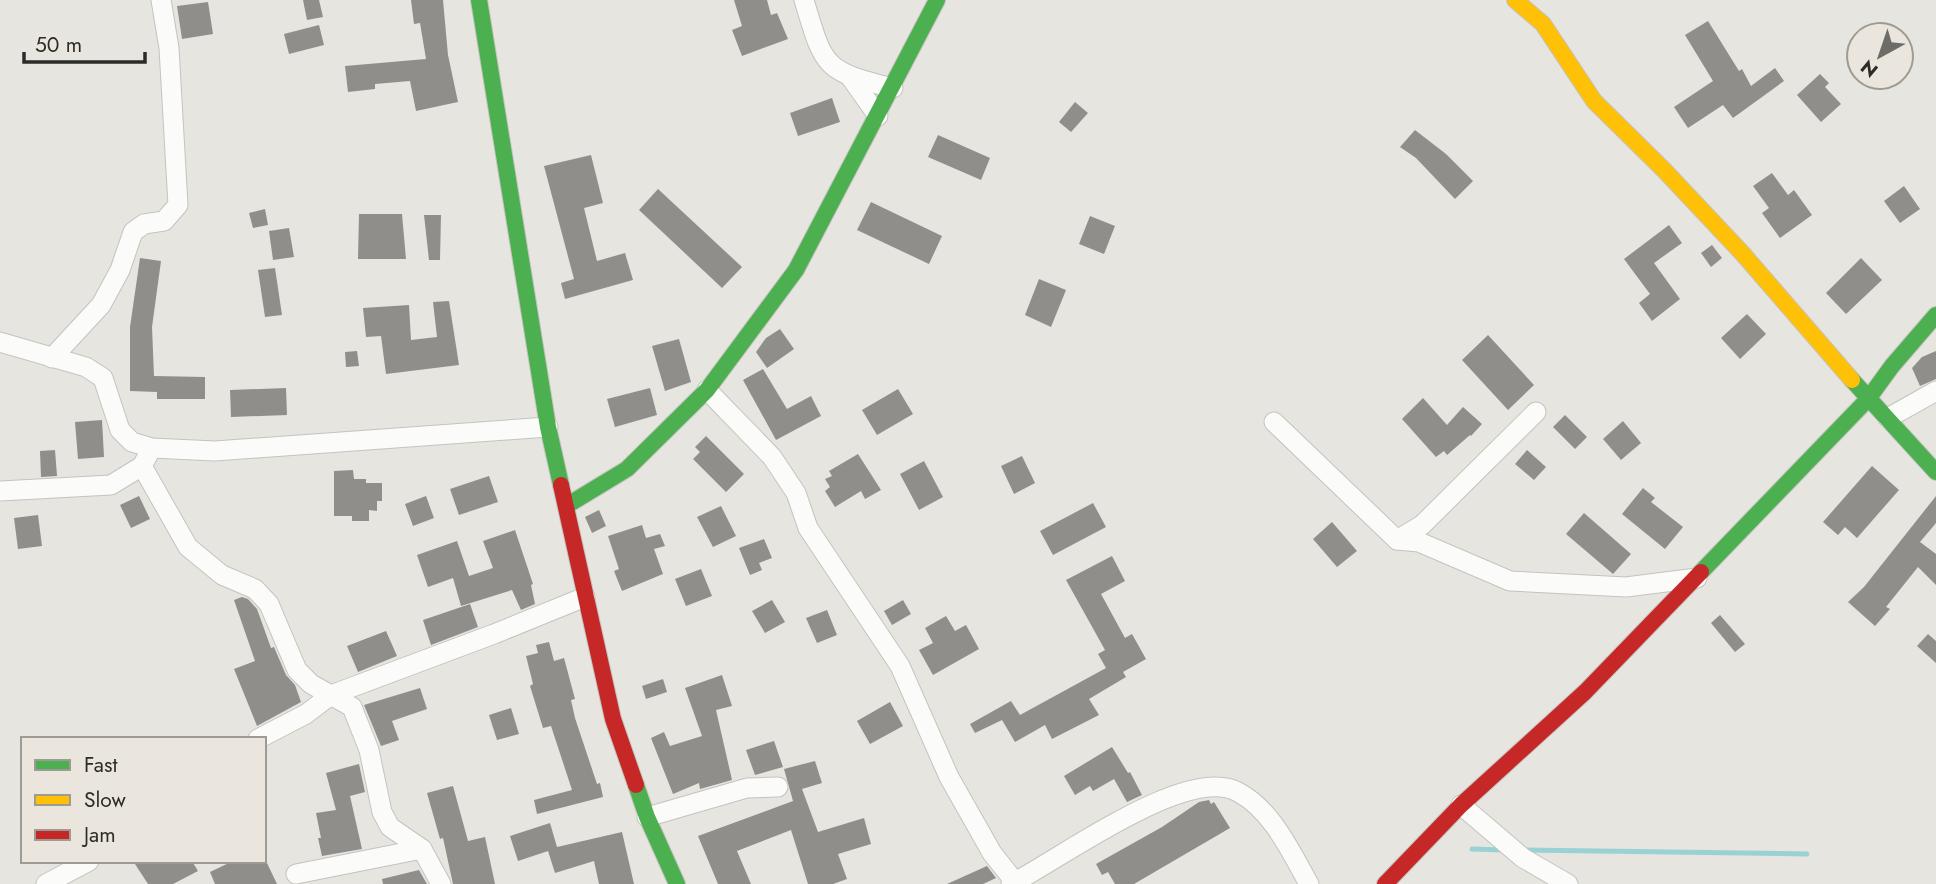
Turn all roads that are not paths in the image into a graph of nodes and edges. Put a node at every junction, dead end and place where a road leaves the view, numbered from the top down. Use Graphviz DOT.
graph roads {
  1 [pos="161,0"];
  2 [pos="479,0"];
  3 [pos="804,0"];
  4 [pos="937,0"];
  5 [pos="1515,0"];
  6 [pos="851,78"];
  7 [pos="892,88"];
  8 [pos="878,116"];
  9 [pos="1936,315"];
  10 [pos="0,342"];
  11 [pos="52,358"];
  12 [pos="707,390"];
  13 [pos="1936,391"];
  14 [pos="1868,399"];
  15 [pos="1536,412"];
  16 [pos="1888,418"];
  17 [pos="1274,422"];
  18 [pos="548,427"];
  19 [pos="147,457"];
  20 [pos="1936,472"];
  21 [pos="0,491"];
  22 [pos="566,506"];
  23 [pos="1397,540"];
  24 [pos="1697,578"];
  25 [pos="585,597"];
  26 [pos="375,679"];
  27 [pos="331,695"];
  28 [pos="352,707"];
  29 [pos="262,737"];
  30 [pos="778,787"];
  31 [pos="1461,805"];
  32 [pos="647,817"];
  33 [pos="422,849"];
  34 [pos="85,863"];
  35 [pos="296,874"];
  36 [pos="1013,883"];
  37 [pos="46,884"];
  38 [pos="441,884"];
  39 [pos="677,884"];
  40 [pos="1309,884"];
  41 [pos="1385,884"];
  42 [pos="1568,884"];
  1 -- 11 [label="street"];
  2 -- 18 [label="street"];
  3 -- 6 [label="street"];
  4 -- 7 [label="street"];
  5 -- 14 [label="street"];
  6 -- 7 [label="street"];
  6 -- 8 [label="street"];
  7 -- 8 [label="street"];
  8 -- 12 [label="street"];
  9 -- 14 [label="street"];
  10 -- 11 [label="street"];
  11 -- 19 [label="street"];
  12 -- 22 [label="street"];
  12 -- 36 [label="street"];
  13 -- 16 [label="street"];
  14 -- 16 [label="street"];
  14 -- 24 [label="street"];
  15 -- 23 [label="street"];
  16 -- 20 [label="street"];
  17 -- 23 [label="street"];
  18 -- 19 [label="street"];
  18 -- 22 [label="street"];
  19 -- 21 [label="street"];
  19 -- 27 [label="street"];
  22 -- 25 [label="street"];
  23 -- 24 [label="street"];
  24 -- 31 [label="street"];
  25 -- 26 [label="street"];
  25 -- 32 [label="street"];
  26 -- 27 [label="street"];
  26 -- 28 [label="street"];
  27 -- 28 [label="street"];
  27 -- 29 [label="street"];
  28 -- 33 [label="street"];
  30 -- 32 [label="street"];
  31 -- 41 [label="street"];
  31 -- 42 [label="street"];
  32 -- 39 [label="street"];
  33 -- 35 [label="street"];
  33 -- 38 [label="street"];
  34 -- 37 [label="street"];
  36 -- 40 [label="street"];
}
